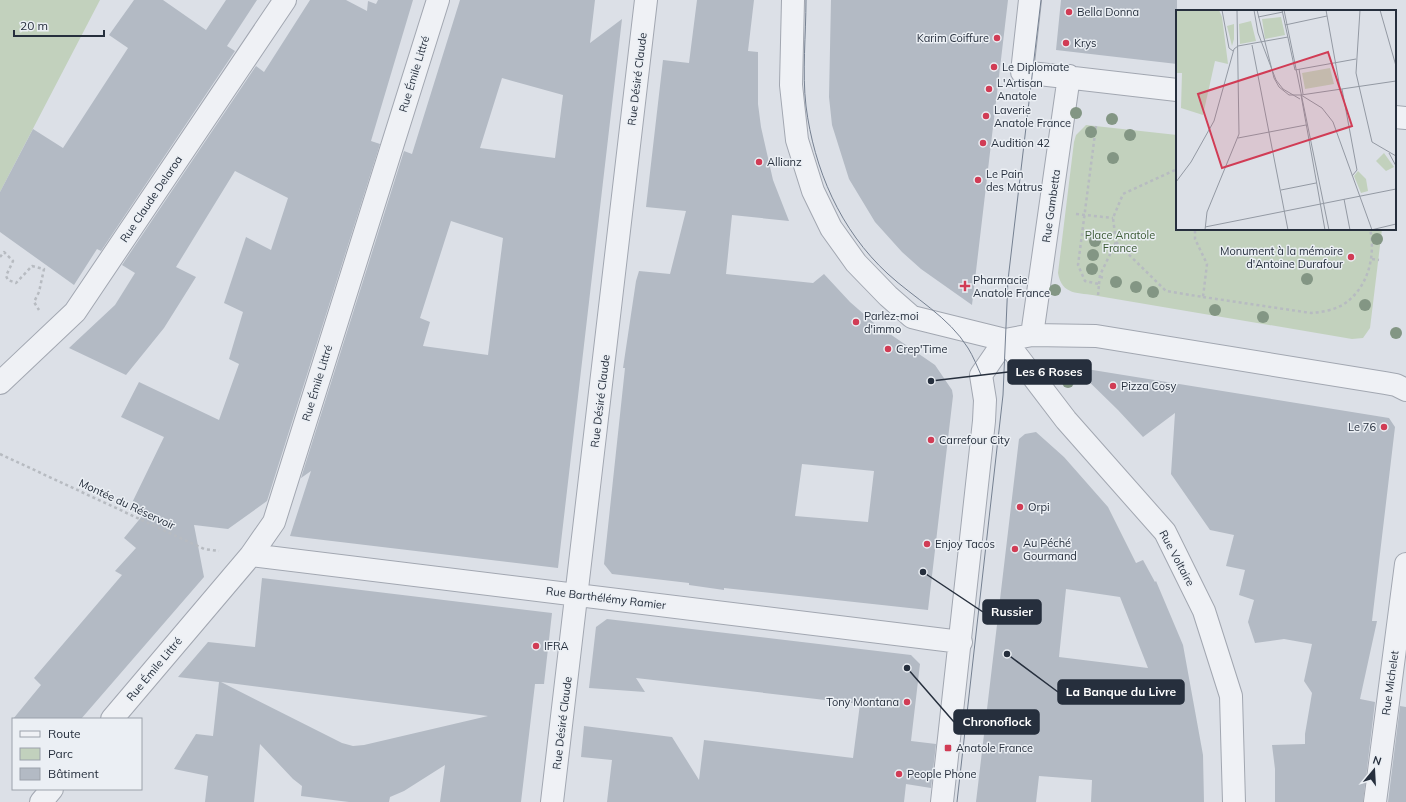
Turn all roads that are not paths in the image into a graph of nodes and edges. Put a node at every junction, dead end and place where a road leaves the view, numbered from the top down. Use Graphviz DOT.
graph roads {
  1 [pos="285,0"];
  2 [pos="438,0"];
  3 [pos="646,0"];
  4 [pos="793,0"];
  5 [pos="1030,0"];
  6 [pos="1069,76"];
  7 [pos="1176,90"];
  8 [pos="1396,117"];
  9 [pos="1406,118"];
  10 [pos="1032,335"];
  11 [pos="1005,340"];
  12 [pos="0,383"];
  13 [pos="1406,385"];
  14 [pos="251,556"];
  15 [pos="1406,564"];
  16 [pos="577,595"];
  17 [pos="960,642"];
  18 [pos="113,718"];
  19 [pos="51,790"];
  20 [pos="41,802"];
  21 [pos="552,802"];
  22 [pos="942,802"];
  23 [pos="1234,802"];
  24 [pos="1374,802"];
  1 -- 12 [label="street, Rue Claude Delaroa"];
  2 -- 14 [label="street, Rue Émile Littré"];
  3 -- 16 [label="street, Rue Désiré Claude"];
  4 -- 11 [label="street"];
  5 -- 6 [label="street"];
  6 -- 7 [label="street"];
  6 -- 10 [label="street, Rue Gambetta"];
  8 -- 9 [label="street"];
  10 -- 11 [label="street"];
  10 -- 13 [label="street"];
  11 -- 17 [label="street"];
  11 -- 23 [label="street, Rue Voltaire"];
  14 -- 16 [label="street, Rue Barthélémy Ramier"];
  14 -- 18 [label="street, Rue Émile Littré"];
  15 -- 24 [label="street, Rue Michelet"];
  16 -- 17 [label="street, Rue Barthélémy Ramier"];
  16 -- 21 [label="street, Rue Désiré Claude"];
  17 -- 22 [label="street"];
  19 -- 20 [label="street"];
}
